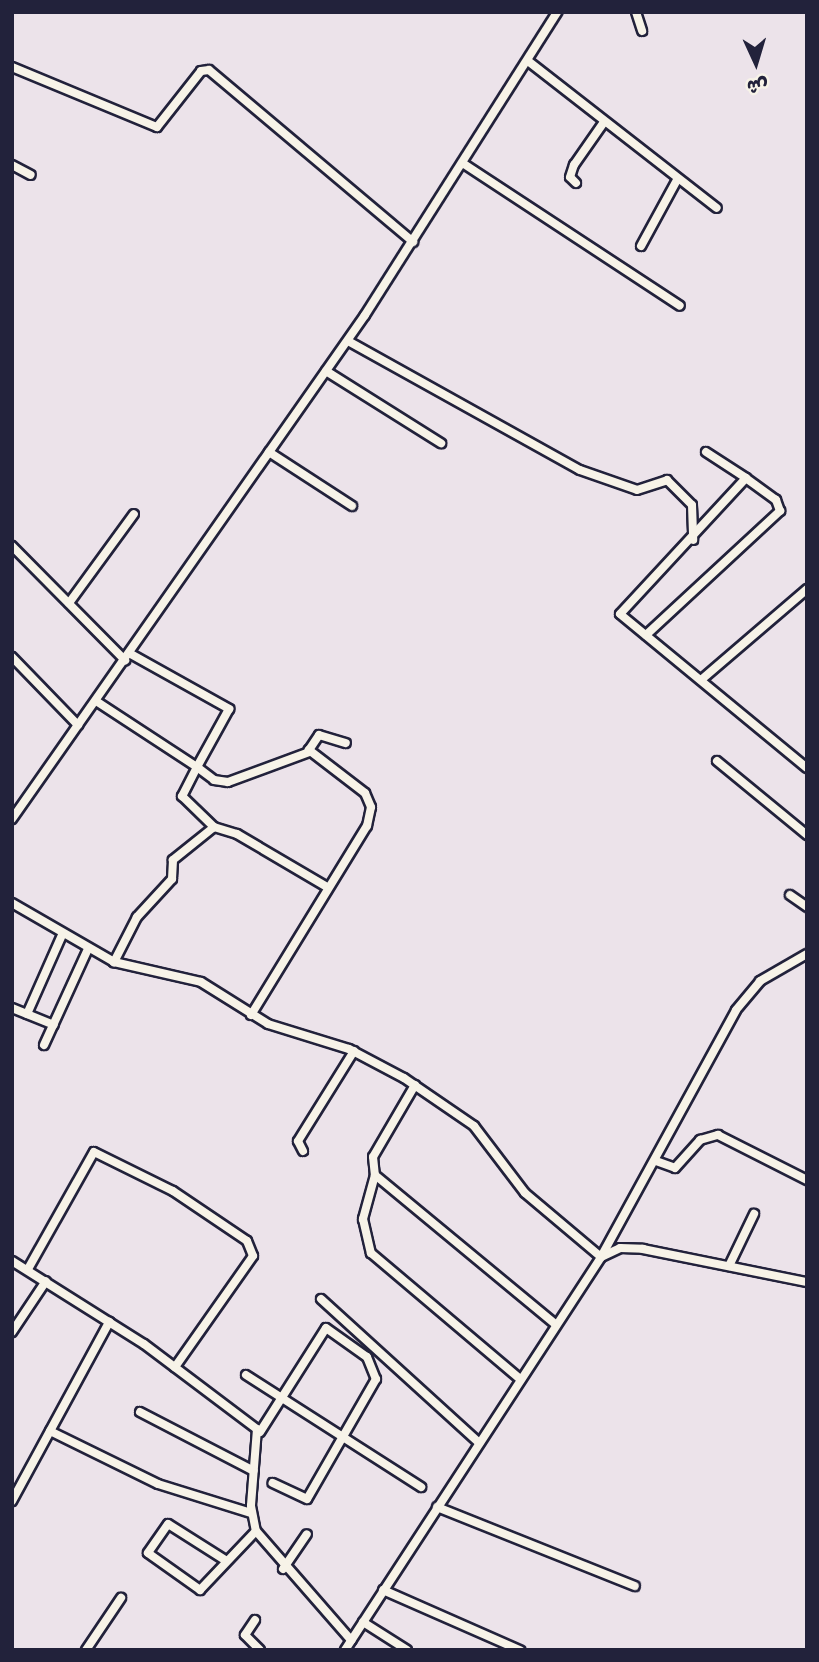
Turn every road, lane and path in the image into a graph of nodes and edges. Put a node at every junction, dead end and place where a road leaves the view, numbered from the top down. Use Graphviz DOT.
graph roads {
  1 [pos="557,12"];
  2 [pos="636,12"];
  3 [pos="642,31"];
  4 [pos="528,61"];
  5 [pos="12,67"];
  6 [pos="604,122"];
  7 [pos="12,164"];
  8 [pos="464,164"];
  9 [pos="31,175"];
  10 [pos="678,178"];
  11 [pos="576,184"];
  12 [pos="717,208"];
  13 [pos="413,242"];
  14 [pos="641,246"];
  15 [pos="680,306"];
  16 [pos="348,341"];
  17 [pos="326,371"];
  18 [pos="441,443"];
  19 [pos="706,452"];
  20 [pos="269,453"];
  21 [pos="746,478"];
  22 [pos="352,506"];
  23 [pos="134,514"];
  24 [pos="693,540"];
  25 [pos="12,546"];
  26 [pos="807,589"];
  27 [pos="69,603"];
  28 [pos="646,635"];
  29 [pos="127,656"];
  30 [pos="12,657"];
  31 [pos="701,680"];
  32 [pos="96,701"];
  33 [pos="78,725"];
  34 [pos="346,743"];
  35 [pos="309,752"];
  36 [pos="716,761"];
  37 [pos="197,767"];
  38 [pos="807,768"];
  39 [pos="12,819"];
  40 [pos="214,827"];
  41 [pos="807,835"];
  42 [pos="327,887"];
  43 [pos="790,895"];
  44 [pos="12,903"];
  45 [pos="807,907"];
  46 [pos="62,935"];
  47 [pos="88,949"];
  48 [pos="807,954"];
  49 [pos="114,962"];
  50 [pos="12,1008"];
  51 [pos="27,1014"];
  52 [pos="251,1015"];
  53 [pos="54,1024"];
  54 [pos="44,1045"];
  55 [pos="354,1051"];
  56 [pos="415,1085"];
  57 [pos="303,1151"];
  58 [pos="656,1161"];
  59 [pos="375,1175"];
  60 [pos="807,1180"];
  61 [pos="754,1214"];
  62 [pos="601,1257"];
  63 [pos="12,1261"];
  64 [pos="730,1266"];
  65 [pos="28,1269"];
  66 [pos="46,1281"];
  67 [pos="807,1282"];
  68 [pos="321,1299"];
  69 [pos="109,1322"];
  70 [pos="555,1324"];
  71 [pos="12,1332"];
  72 [pos="175,1367"];
  73 [pos="246,1375"];
  74 [pos="520,1379"];
  75 [pos="283,1398"];
  76 [pos="139,1412"];
  77 [pos="50,1431"];
  78 [pos="260,1432"];
  79 [pos="344,1436"];
  80 [pos="479,1443"];
  81 [pos="254,1471"];
  82 [pos="272,1483"];
  83 [pos="421,1487"];
  84 [pos="12,1501"];
  85 [pos="436,1507"];
  86 [pos="251,1513"];
  87 [pos="256,1531"];
  88 [pos="307,1534"];
  89 [pos="225,1560"];
  90 [pos="284,1569"];
  91 [pos="635,1586"];
  92 [pos="383,1590"];
  93 [pos="121,1598"];
  94 [pos="255,1620"];
  95 [pos="363,1622"];
  96 [pos="351,1640"];
  97 [pos="86,1650"];
  98 [pos="260,1650"];
  99 [pos="345,1650"];
  100 [pos="407,1650"];
  101 [pos="520,1650"];
  1 -- 4 [label="street"];
  2 -- 3 [label="street"];
  4 -- 6 [label="street"];
  4 -- 8 [label="street"];
  5 -- 13 [label="street"];
  6 -- 10 [label="street"];
  6 -- 11 [label="street"];
  7 -- 9 [label="street"];
  8 -- 13 [label="street"];
  8 -- 15 [label="street"];
  10 -- 12 [label="street"];
  10 -- 14 [label="street"];
  13 -- 16 [label="street"];
  16 -- 17 [label="street"];
  16 -- 24 [label="street"];
  17 -- 18 [label="street"];
  17 -- 20 [label="street"];
  19 -- 21 [label="street"];
  20 -- 22 [label="street"];
  20 -- 29 [label="street"];
  21 -- 24 [label="street"];
  21 -- 28 [label="street"];
  23 -- 27 [label="street"];
  24 -- 28 [label="street"];
  25 -- 27 [label="street"];
  26 -- 31 [label="street"];
  27 -- 29 [label="street"];
  28 -- 31 [label="street"];
  29 -- 32 [label="street"];
  29 -- 37 [label="street"];
  30 -- 33 [label="street"];
  31 -- 38 [label="street"];
  32 -- 33 [label="street"];
  32 -- 37 [label="street"];
  33 -- 39 [label="street"];
  34 -- 35 [label="street"];
  35 -- 37 [label="street"];
  35 -- 42 [label="street"];
  36 -- 41 [label="street"];
  37 -- 40 [label="street"];
  40 -- 42 [label="street"];
  40 -- 49 [label="street"];
  42 -- 52 [label="street"];
  43 -- 45 [label="street"];
  44 -- 46 [label="street"];
  46 -- 47 [label="street"];
  46 -- 51 [label="street"];
  47 -- 49 [label="street"];
  47 -- 53 [label="street"];
  48 -- 58 [label="street"];
  49 -- 52 [label="street"];
  50 -- 51 [label="street"];
  51 -- 53 [label="street"];
  52 -- 55 [label="street"];
  53 -- 54 [label="street"];
  55 -- 56 [label="street"];
  55 -- 57 [label="street"];
  56 -- 59 [label="street"];
  56 -- 62 [label="street"];
  58 -- 60 [label="street"];
  58 -- 62 [label="street"];
  59 -- 70 [label="street"];
  59 -- 74 [label="street"];
  61 -- 64 [label="street"];
  62 -- 64 [label="street"];
  62 -- 70 [label="street"];
  63 -- 65 [label="street"];
  64 -- 67 [label="street"];
  65 -- 66 [label="street"];
  65 -- 72 [label="street"];
  66 -- 69 [label="street"];
  66 -- 71 [label="street"];
  68 -- 80 [label="street"];
  69 -- 72 [label="street"];
  69 -- 77 [label="street"];
  70 -- 74 [label="street"];
  72 -- 78 [label="street"];
  73 -- 75 [label="street"];
  74 -- 80 [label="street"];
  75 -- 78 [label="street"];
  75 -- 79 [label="street"];
  75 -- 79 [label="street"];
  76 -- 81 [label="street"];
  77 -- 84 [label="street"];
  77 -- 86 [label="street"];
  78 -- 81 [label="street"];
  79 -- 82 [label="street"];
  79 -- 83 [label="street"];
  80 -- 85 [label="street"];
  81 -- 86 [label="street"];
  85 -- 91 [label="street"];
  85 -- 92 [label="street"];
  86 -- 87 [label="street"];
  87 -- 89 [label="street"];
  87 -- 90 [label="street"];
  88 -- 90 [label="street"];
  89 -- 89 [label="street"];
  90 -- 96 [label="street"];
  92 -- 95 [label="street"];
  92 -- 101 [label="street"];
  93 -- 97 [label="street"];
  94 -- 98 [label="street"];
  95 -- 96 [label="street"];
  95 -- 100 [label="street"];
  96 -- 99 [label="street"];
}
